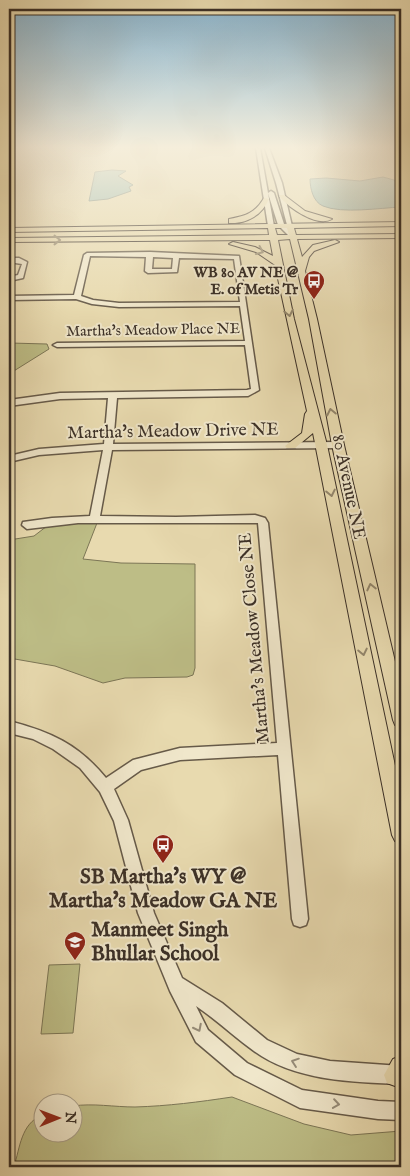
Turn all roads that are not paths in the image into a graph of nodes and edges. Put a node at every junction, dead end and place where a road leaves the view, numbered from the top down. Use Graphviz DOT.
graph roads {
  1 [pos="264,203"];
  2 [pos="268,203"];
  3 [pos="274,203"];
  4 [pos="282,203"];
  5 [pos="288,203"];
  6 [pos="401,224"];
  7 [pos="61,228"];
  8 [pos="9,230"];
  9 [pos="282,231"];
  10 [pos="401,238"];
  11 [pos="108,239"];
  12 [pos="9,240"];
  13 [pos="150,254"];
  14 [pos="176,254"];
  15 [pos="9,260"];
  16 [pos="280,265"];
  17 [pos="302,273"];
  18 [pos="9,280"];
  19 [pos="77,297"];
  20 [pos="9,299"];
  21 [pos="308,302"];
  22 [pos="244,304"];
  23 [pos="249,343"];
  24 [pos="58,345"];
  25 [pos="113,395"];
  26 [pos="9,403"];
  27 [pos="311,404"];
  28 [pos="321,445"];
  29 [pos="338,445"];
  30 [pos="291,446"];
  31 [pos="108,447"];
  32 [pos="9,459"];
  33 [pos="95,518"];
  34 [pos="27,525"];
  35 [pos="401,720"];
  36 [pos="9,727"];
  37 [pos="284,749"];
  38 [pos="105,787"];
  39 [pos="401,835"];
  40 [pos="300,919"];
  41 [pos="176,984"];
  42 [pos="399,1072"];
  43 [pos="401,1111"];
  1 -- 7 [label="main road"];
  2 -- 9 [label="street, 80 Avenue NE"];
  3 -- 9 [label="street"];
  4 -- 9 [label="street, 80 Avenue NE"];
  5 -- 6 [label="main road"];
  6 -- 9 [label="main road"];
  7 -- 8 [label="main road"];
  7 -- 9 [label="main road"];
  9 -- 10 [label="main road"];
  9 -- 11 [label="main road"];
  9 -- 16 [label="main road, 80 Avenue NE"];
  9 -- 17 [label="main road, 80 Avenue NE"];
  9 -- 21 [label="main road"];
  10 -- 17 [label="main road"];
  12 -- 11 [label="main road, one-way"];
  11 -- 16 [label="main road, one-way"];
  13 -- 14 [label="street"];
  13 -- 14 [label="street"];
  13 -- 19 [label="street"];
  14 -- 22 [label="street"];
  15 -- 18 [label="street"];
  16 -- 27 [label="main road, 80 Avenue NE, one-way"];
  17 -- 21 [label="main road, 80 Avenue NE"];
  19 -- 20 [label="street"];
  19 -- 22 [label="street"];
  29 -- 21 [label="main road, 80 Avenue NE, one-way"];
  22 -- 23 [label="street"];
  23 -- 24 [label="street, Martha's Meadow Place NE"];
  23 -- 25 [label="street"];
  25 -- 26 [label="street"];
  25 -- 31 [label="street"];
  27 -- 28 [label="main road, 80 Avenue NE"];
  27 -- 30 [label="main road"];
  28 -- 29 [label="street, Martha's Meadow Drive NE"];
  28 -- 30 [label="street, Martha's Meadow Drive NE"];
  28 -- 39 [label="main road, 80 Avenue NE, one-way"];
  35 -- 29 [label="main road, 80 Avenue NE, one-way"];
  30 -- 31 [label="street, Martha's Meadow Drive NE"];
  31 -- 32 [label="street, Martha's Meadow Drive NE"];
  31 -- 33 [label="street"];
  33 -- 34 [label="street"];
  33 -- 37 [label="street, Martha's Meadow Close NE"];
  36 -- 38 [label="street"];
  37 -- 38 [label="street"];
  37 -- 40 [label="street, Martha's Meadow Close NE"];
  38 -- 41 [label="street"];
  42 -- 41 [label="street, one-way"];
  41 -- 43 [label="street, one-way"];
}
